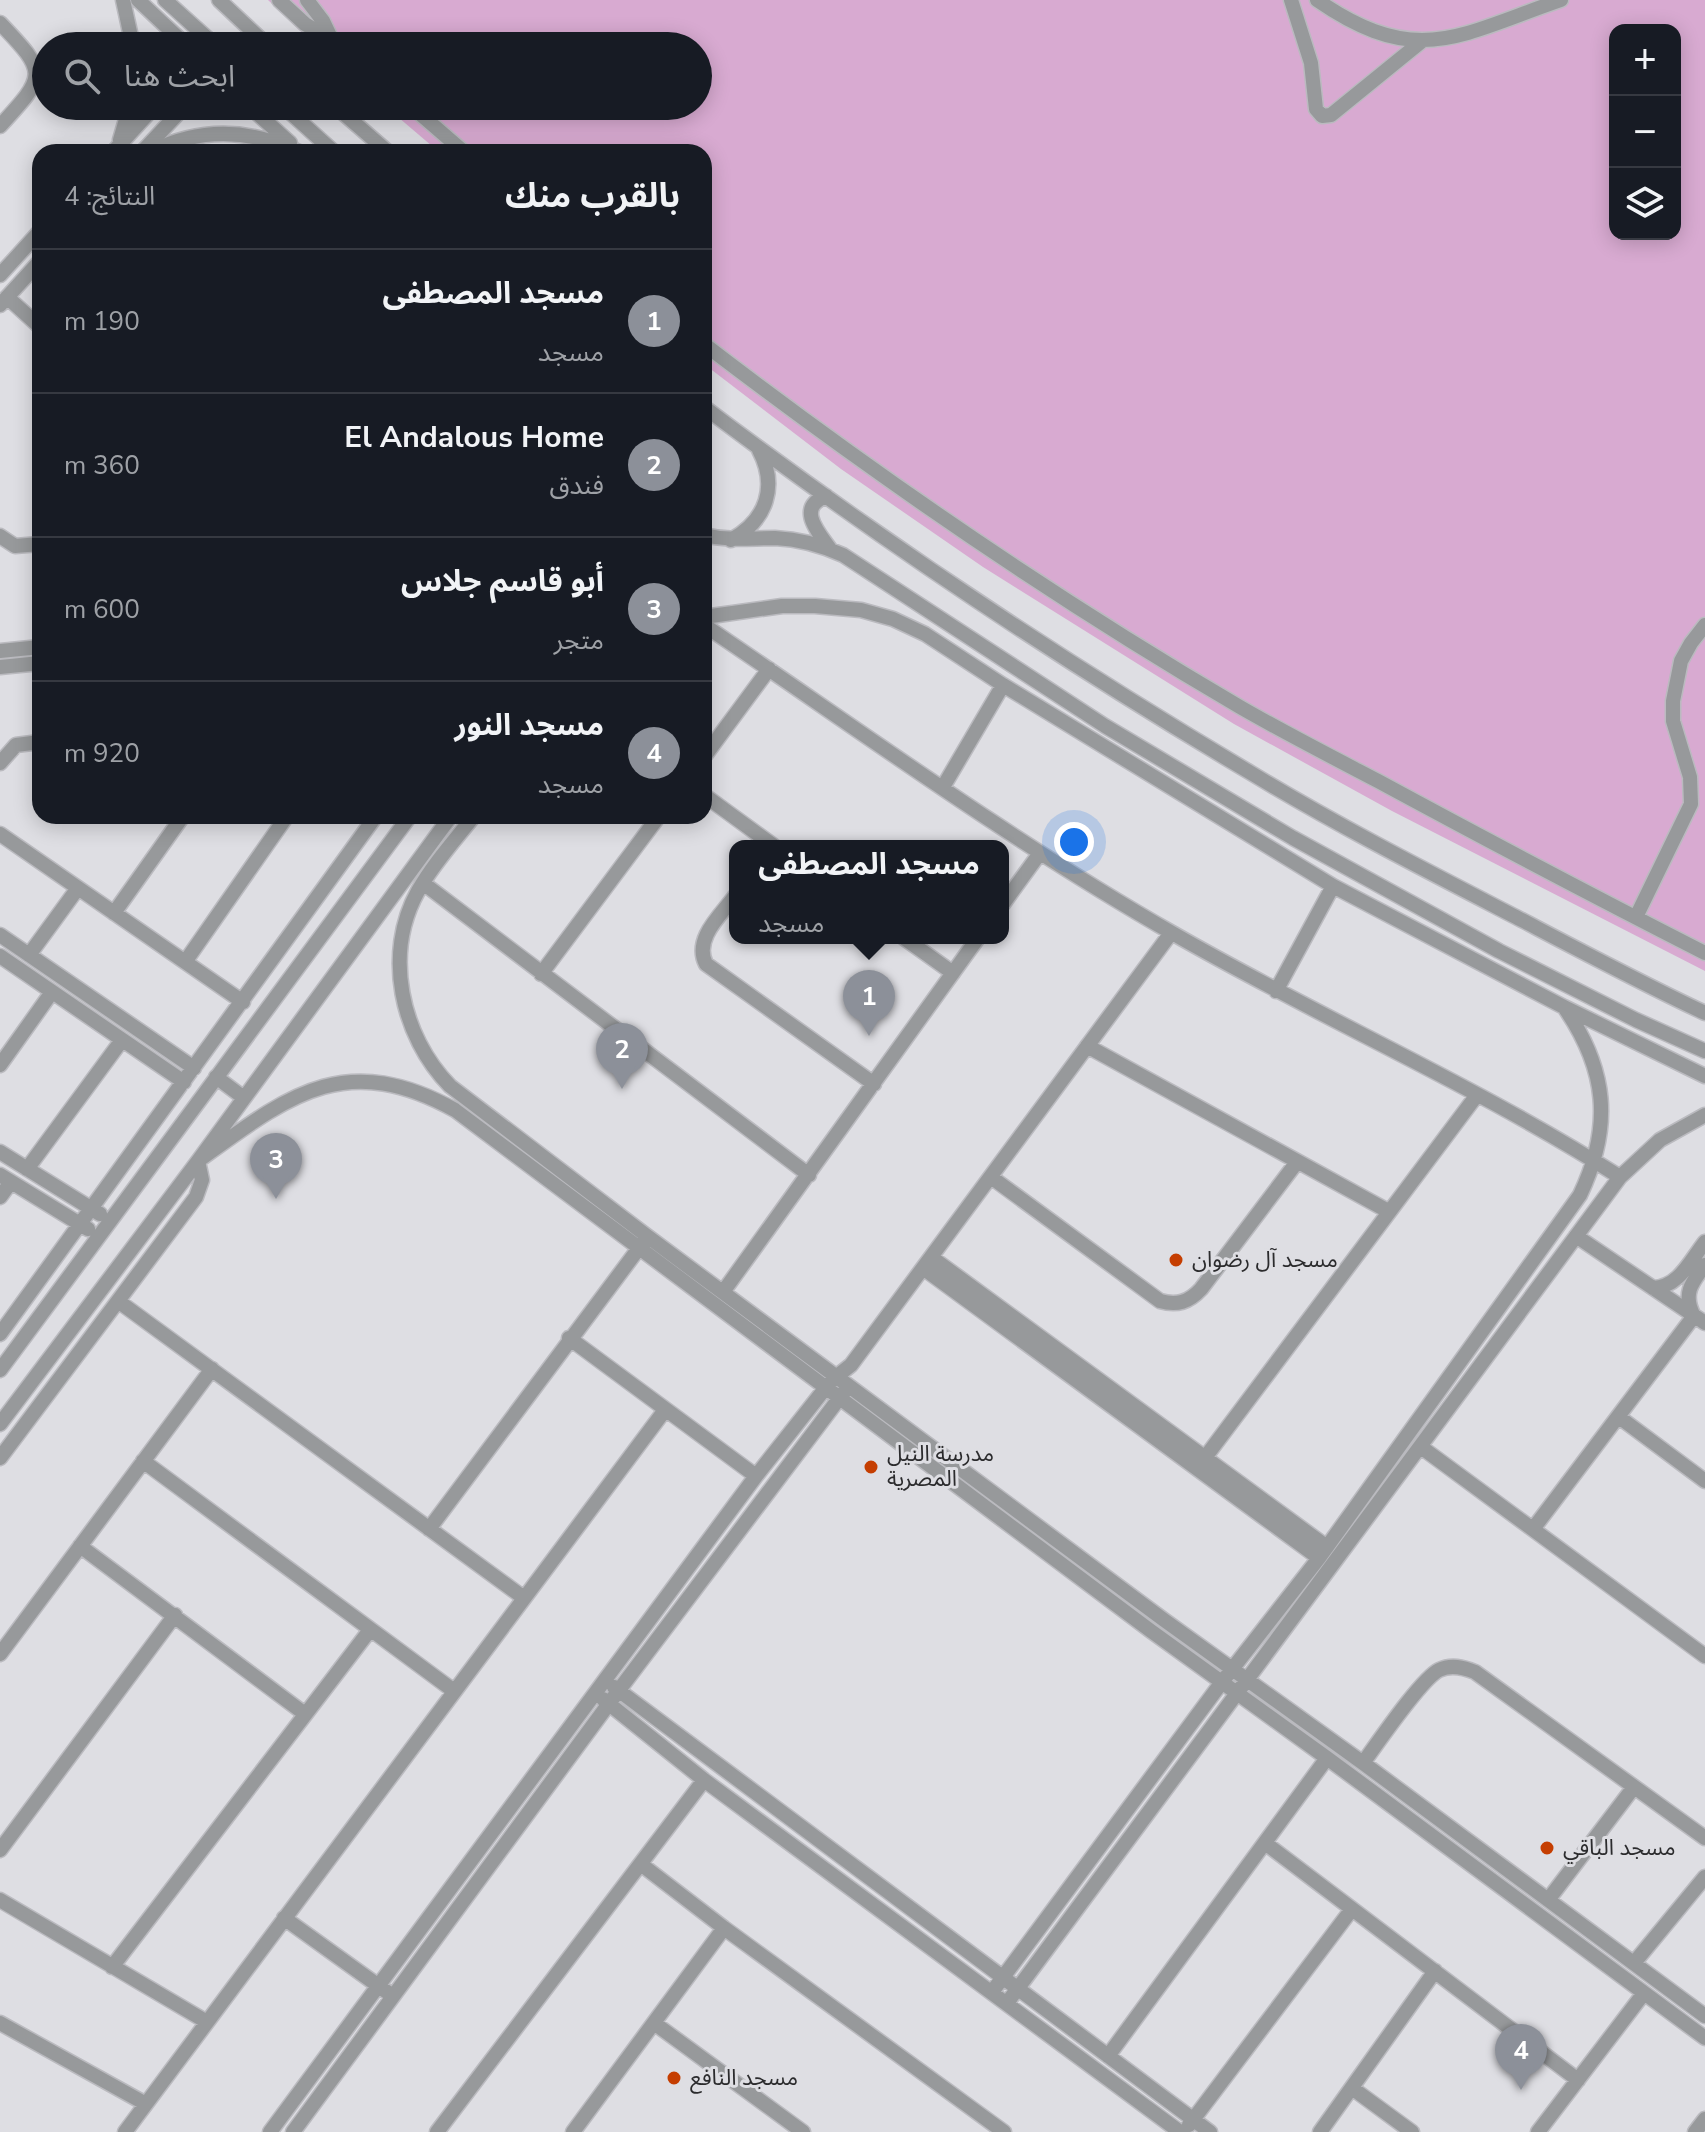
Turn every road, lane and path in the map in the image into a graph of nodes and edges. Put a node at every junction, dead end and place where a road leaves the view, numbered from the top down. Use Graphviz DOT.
graph roads {
  1 [pos="123,0"];
  2 [pos="138,0"];
  3 [pos="165,0"];
  4 [pos="219,0"];
  5 [pos="305,0"];
  6 [pos="1291,0"];
  7 [pos="1317,0"];
  8 [pos="1561,0"];
  9 [pos="284,5"];
  10 [pos="0,23"];
  11 [pos="130,32"];
  12 [pos="169,32"];
  13 [pos="200,32"];
  14 [pos="253,32"];
  15 [pos="317,32"];
  16 [pos="329,32"];
  17 [pos="1422,41"];
  18 [pos="32,59"];
  19 [pos="32,86"];
  20 [pos="125,120"];
  21 [pos="142,120"];
  22 [pos="171,120"];
  23 [pos="264,120"];
  24 [pos="299,120"];
  25 [pos="351,120"];
  26 [pos="427,120"];
  27 [pos="0,126"];
  28 [pos="117,144"];
  29 [pos="120,144"];
  30 [pos="149,144"];
  31 [pos="171,144"];
  32 [pos="279,144"];
  33 [pos="290,144"];
  34 [pos="325,144"];
  35 [pos="379,144"];
  36 [pos="455,144"];
  37 [pos="32,240"];
  38 [pos="32,270"];
  39 [pos="0,275"];
  40 [pos="4,301"];
  41 [pos="32,321"];
  42 [pos="712,350"];
  43 [pos="712,413"];
  44 [pos="758,447"];
  45 [pos="826,496"];
  46 [pos="0,536"];
  47 [pos="712,536"];
  48 [pos="731,540"];
  49 [pos="32,545"];
  50 [pos="830,549"];
  51 [pos="712,616"];
  52 [pos="1705,625"];
  53 [pos="712,630"];
  54 [pos="32,648"];
  55 [pos="0,651"];
  56 [pos="32,664"];
  57 [pos="0,667"];
  58 [pos="769,669"];
  59 [pos="1003,685"];
  60 [pos="32,743"];
  61 [pos="712,746"];
  62 [pos="0,763"];
  63 [pos="943,787"];
  64 [pos="712,801"];
  65 [pos="177,824"];
  66 [pos="281,824"];
  67 [pos="370,824"];
  68 [pos="404,824"];
  69 [pos="445,824"];
  70 [pos="468,824"];
  71 [pos="653,824"];
  72 [pos="0,834"];
  73 [pos="765,840"];
  74 [pos="1040,853"];
  75 [pos="423,883"];
  76 [pos="1333,886"];
  77 [pos="78,888"];
  78 [pos="1009,896"];
  79 [pos="729,904"];
  80 [pos="114,913"];
  81 [pos="1636,917"];
  82 [pos="1171,933"];
  83 [pos="0,935"];
  84 [pos="912,944"];
  85 [pos="974,944"];
  86 [pos="1705,953"];
  87 [pos="29,955"];
  88 [pos="0,956"];
  89 [pos="185,962"];
  90 [pos="953,973"];
  91 [pos="541,974"];
  92 [pos="1276,991"];
  93 [pos="52,992"];
  94 [pos="243,1002"];
  95 [pos="1564,1007"];
  96 [pos="1705,1013"];
  97 [pos="122,1040"];
  98 [pos="1087,1046"];
  99 [pos="1705,1051"];
  100 [pos="1,1060"];
  101 [pos="194,1068"];
  102 [pos="434,1069"];
  103 [pos="1705,1076"];
  104 [pos="216,1077"];
  105 [pos="184,1082"];
  106 [pos="874,1084"];
  107 [pos="416,1091"];
  108 [pos="1477,1095"];
  109 [pos="244,1098"];
  110 [pos="1705,1115"];
  111 [pos="0,1152"];
  112 [pos="198,1161"];
  113 [pos="1594,1161"];
  114 [pos="1297,1162"];
  115 [pos="27,1169"];
  116 [pos="809,1175"];
  117 [pos="991,1177"];
  118 [pos="1620,1177"];
  119 [pos="6,1178"];
  120 [pos="0,1197"];
  121 [pos="92,1209"];
  122 [pos="1388,1211"];
  123 [pos="110,1221"];
  124 [pos="81,1224"];
  125 [pos="100,1236"];
  126 [pos="1576,1236"];
  127 [pos="643,1242"];
  128 [pos="1705,1242"];
  129 [pos="123,1260"];
  130 [pos="927,1262"];
  131 [pos="1705,1265"];
  132 [pos="140,1272"];
  133 [pos="1653,1288"];
  134 [pos="723,1292"];
  135 [pos="118,1301"];
  136 [pos="1699,1320"];
  137 [pos="0,1334"];
  138 [pos="569,1338"];
  139 [pos="212,1369"];
  140 [pos="0,1370"];
  141 [pos="842,1380"];
  142 [pos="825,1387"];
  143 [pos="1437,1394"];
  144 [pos="840,1398"];
  145 [pos="1452,1404"];
  146 [pos="665,1410"];
  147 [pos="1619,1417"];
  148 [pos="0,1424"];
  149 [pos="1421,1447"];
  150 [pos="0,1458"];
  151 [pos="143,1461"];
  152 [pos="1201,1464"];
  153 [pos="756,1476"];
  154 [pos="1705,1481"];
  155 [pos="429,1529"];
  156 [pos="1533,1529"];
  157 [pos="80,1546"];
  158 [pos="1323,1552"];
  159 [pos="524,1598"];
  160 [pos="175,1615"];
  161 [pos="370,1630"];
  162 [pos="0,1654"];
  163 [pos="1705,1656"];
  164 [pos="1232,1669"];
  165 [pos="606,1681"];
  166 [pos="1248,1681"];
  167 [pos="1222,1682"];
  168 [pos="619,1690"];
  169 [pos="454,1691"];
  170 [pos="596,1694"];
  171 [pos="1238,1694"];
  172 [pos="609,1704"];
  173 [pos="305,1714"];
  174 [pos="1327,1758"];
  175 [pos="1363,1763"];
  176 [pos="704,1780"];
  177 [pos="1634,1787"];
  178 [pos="1705,1838"];
  179 [pos="1265,1843"];
  180 [pos="0,1850"];
  181 [pos="642,1865"];
  182 [pos="1705,1877"];
  183 [pos="0,1900"];
  184 [pos="1548,1900"];
  185 [pos="1352,1909"];
  186 [pos="1564,1913"];
  187 [pos="284,1918"];
  188 [pos="1555,1926"];
  189 [pos="724,1928"];
  190 [pos="1634,1963"];
  191 [pos="112,1967"];
  192 [pos="1435,1971"];
  193 [pos="1003,1978"];
  194 [pos="379,1987"];
  195 [pos="1018,1989"];
  196 [pos="992,1992"];
  197 [pos="1644,1993"];
  198 [pos="394,1997"];
  199 [pos="1007,2003"];
  200 [pos="1705,2016"];
  201 [pos="207,2022"];
  202 [pos="0,2023"];
  203 [pos="654,2023"];
  204 [pos="1705,2038"];
  205 [pos="1108,2056"];
  206 [pos="1578,2080"];
  207 [pos="1352,2088"];
  208 [pos="146,2104"];
  209 [pos="1705,2119"];
  210 [pos="1186,2128"];
  211 [pos="125,2132"];
  212 [pos="270,2132"];
  213 [pos="293,2132"];
  214 [pos="437,2132"];
  215 [pos="573,2132"];
  216 [pos="803,2132"];
  217 [pos="1004,2132"];
  218 [pos="1210,2132"];
  219 [pos="1320,2132"];
  220 [pos="1412,2132"];
  221 [pos="1538,2132"];
  222 [pos="1695,2132"];
  1 -- 11 [label="street"];
  2 -- 12 [label="street"];
  3 -- 13 [label="street"];
  4 -- 14 [label="street"];
  5 -- 9 [label="street"];
  5 -- 16 [label="street"];
  6 -- 17 [label="street"];
  7 -- 17 [label="street"];
  8 -- 17 [label="street"];
  9 -- 15 [label="street"];
  10 -- 18 [label="street"];
  19 -- 27 [label="street"];
  20 -- 28 [label="street"];
  21 -- 29 [label="street"];
  22 -- 30 [label="street"];
  23 -- 33 [label="street"];
  24 -- 34 [label="street"];
  25 -- 35 [label="street"];
  26 -- 36 [label="street"];
  31 -- 32 [label="street"];
  37 -- 39 [label="street"];
  38 -- 40 [label="street"];
  40 -- 41 [label="street"];
  42 -- 81 [label="street"];
  43 -- 44 [label="street"];
  44 -- 45 [label="street"];
  44 -- 48 [label="street"];
  45 -- 50 [label="street"];
  45 -- 96 [label="street"];
  46 -- 49 [label="street"];
  47 -- 48 [label="street"];
  48 -- 50 [label="street"];
  50 -- 99 [label="street"];
  51 -- 59 [label="street"];
  52 -- 81 [label="street"];
  53 -- 58 [label="street"];
  54 -- 55 [label="street"];
  56 -- 57 [label="street"];
  58 -- 61 [label="street"];
  58 -- 63 [label="street"];
  59 -- 63 [label="street"];
  59 -- 76 [label="street"];
  60 -- 62 [label="street"];
  63 -- 74 [label="street"];
  64 -- 73 [label="street"];
  65 -- 80 [label="street"];
  66 -- 89 [label="street"];
  67 -- 94 [label="street"];
  68 -- 104 [label="street"];
  69 -- 109 [label="street"];
  70 -- 75 [label="street"];
  71 -- 91 [label="street"];
  72 -- 77 [label="street"];
  74 -- 78 [label="street"];
  74 -- 82 [label="street"];
  75 -- 91 [label="street"];
  75 -- 102 [label="street"];
  76 -- 92 [label="street"];
  76 -- 95 [label="street"];
  77 -- 80 [label="street"];
  77 -- 87 [label="street"];
  79 -- 106 [label="street"];
  80 -- 89 [label="street"];
  81 -- 86 [label="street"];
  82 -- 92 [label="street"];
  82 -- 98 [label="street"];
  83 -- 87 [label="street"];
  84 -- 90 [label="street"];
  85 -- 90 [label="street"];
  87 -- 101 [label="street"];
  88 -- 93 [label="street"];
  89 -- 94 [label="street"];
  90 -- 106 [label="street"];
  91 -- 116 [label="street"];
  92 -- 108 [label="street"];
  93 -- 97 [label="street"];
  93 -- 100 [label="street"];
  94 -- 101 [label="street"];
  95 -- 103 [label="street"];
  95 -- 113 [label="street"];
  97 -- 105 [label="street"];
  97 -- 115 [label="street"];
  98 -- 114 [label="street"];
  98 -- 117 [label="street"];
  101 -- 105 [label="street"];
  102 -- 107 [label="street"];
  102 -- 127 [label="street"];
  104 -- 109 [label="street"];
  104 -- 123 [label="street"];
  105 -- 121 [label="street"];
  106 -- 116 [label="street"];
  107 -- 112 [label="street"];
  107 -- 127 [label="street"];
  108 -- 113 [label="street"];
  108 -- 122 [label="street"];
  109 -- 112 [label="street"];
  110 -- 118 [label="street"];
  111 -- 115 [label="street"];
  112 -- 129 [label="street"];
  112 -- 132 [label="street"];
  113 -- 118 [label="street"];
  113 -- 143 [label="street"];
  114 -- 117 [label="street"];
  114 -- 122 [label="street"];
  115 -- 121 [label="street"];
  116 -- 134 [label="street"];
  117 -- 130 [label="street"];
  118 -- 126 [label="street"];
  119 -- 120 [label="street"];
  119 -- 124 [label="street"];
  121 -- 123 [label="street"];
  121 -- 124 [label="street"];
  122 -- 152 [label="street"];
  123 -- 125 [label="street"];
  124 -- 125 [label="street"];
  124 -- 137 [label="street"];
  125 -- 140 [label="street"];
  126 -- 133 [label="street"];
  126 -- 145 [label="street"];
  127 -- 134 [label="street"];
  127 -- 138 [label="street"];
  127 -- 142 [label="street"];
  128 -- 133 [label="street"];
  129 -- 132 [label="street"];
  129 -- 148 [label="street"];
  130 -- 141 [label="street"];
  130 -- 152 [label="street"];
  131 -- 136 [label="street"];
  132 -- 135 [label="street"];
  133 -- 136 [label="street"];
  134 -- 141 [label="street"];
  135 -- 139 [label="street"];
  135 -- 150 [label="street"];
  136 -- 147 [label="street"];
  138 -- 146 [label="street"];
  138 -- 155 [label="street"];
  139 -- 151 [label="street"];
  139 -- 155 [label="street"];
  141 -- 142 [label="street"];
  141 -- 144 [label="street"];
  141 -- 164 [label="street"];
  142 -- 144 [label="street"];
  142 -- 153 [label="street"];
  143 -- 145 [label="street"];
  143 -- 158 [label="street"];
  144 -- 167 [label="street"];
  144 -- 168 [label="street"];
  145 -- 149 [label="street"];
  146 -- 153 [label="street"];
  146 -- 159 [label="street"];
  147 -- 154 [label="street"];
  147 -- 156 [label="street"];
  149 -- 156 [label="street"];
  149 -- 166 [label="street"];
  151 -- 157 [label="street"];
  151 -- 161 [label="street"];
  152 -- 158 [label="street"];
  153 -- 165 [label="street"];
  155 -- 159 [label="street"];
  156 -- 163 [label="street"];
  157 -- 160 [label="street"];
  157 -- 162 [label="street"];
  158 -- 164 [label="street"];
  159 -- 169 [label="street"];
  160 -- 173 [label="street"];
  160 -- 180 [label="street"];
  161 -- 169 [label="street"];
  161 -- 173 [label="street"];
  164 -- 166 [label="street"];
  164 -- 167 [label="street"];
  165 -- 168 [label="street"];
  165 -- 170 [label="street"];
  166 -- 171 [label="street"];
  166 -- 175 [label="street"];
  167 -- 171 [label="street"];
  167 -- 193 [label="street"];
  168 -- 172 [label="street"];
  168 -- 193 [label="street"];
  169 -- 187 [label="street"];
  170 -- 172 [label="street"];
  170 -- 194 [label="street"];
  171 -- 174 [label="street"];
  171 -- 195 [label="street"];
  172 -- 176 [label="street"];
  172 -- 198 [label="street"];
  173 -- 191 [label="street"];
  174 -- 179 [label="street"];
  174 -- 188 [label="street"];
  175 -- 177 [label="street"];
  175 -- 184 [label="street"];
  176 -- 181 [label="street"];
  176 -- 196 [label="street"];
  177 -- 178 [label="street"];
  177 -- 184 [label="street"];
  179 -- 185 [label="street"];
  179 -- 205 [label="street"];
  181 -- 189 [label="street"];
  181 -- 214 [label="street"];
  182 -- 190 [label="street"];
  183 -- 191 [label="street"];
  184 -- 186 [label="street"];
  185 -- 192 [label="street"];
  185 -- 210 [label="street"];
  186 -- 188 [label="street"];
  186 -- 190 [label="street"];
  187 -- 194 [label="street"];
  187 -- 201 [label="street"];
  188 -- 197 [label="street"];
  189 -- 203 [label="street"];
  189 -- 217 [label="street"];
  190 -- 200 [label="street"];
  191 -- 201 [label="street"];
  192 -- 206 [label="street"];
  192 -- 207 [label="street"];
  193 -- 195 [label="street"];
  193 -- 196 [label="street"];
  194 -- 198 [label="street"];
  194 -- 212 [label="street"];
  195 -- 199 [label="street"];
  195 -- 205 [label="street"];
  196 -- 199 [label="street"];
  197 -- 204 [label="street"];
  197 -- 206 [label="street"];
  198 -- 213 [label="street"];
  199 -- 210 [label="street"];
  201 -- 208 [label="street"];
  202 -- 208 [label="street"];
  203 -- 215 [label="street"];
  203 -- 216 [label="street"];
  205 -- 210 [label="street"];
  206 -- 221 [label="street"];
  207 -- 219 [label="street"];
  207 -- 220 [label="street"];
  208 -- 211 [label="street"];
  209 -- 222 [label="street"];
  210 -- 218 [label="street"];
}
